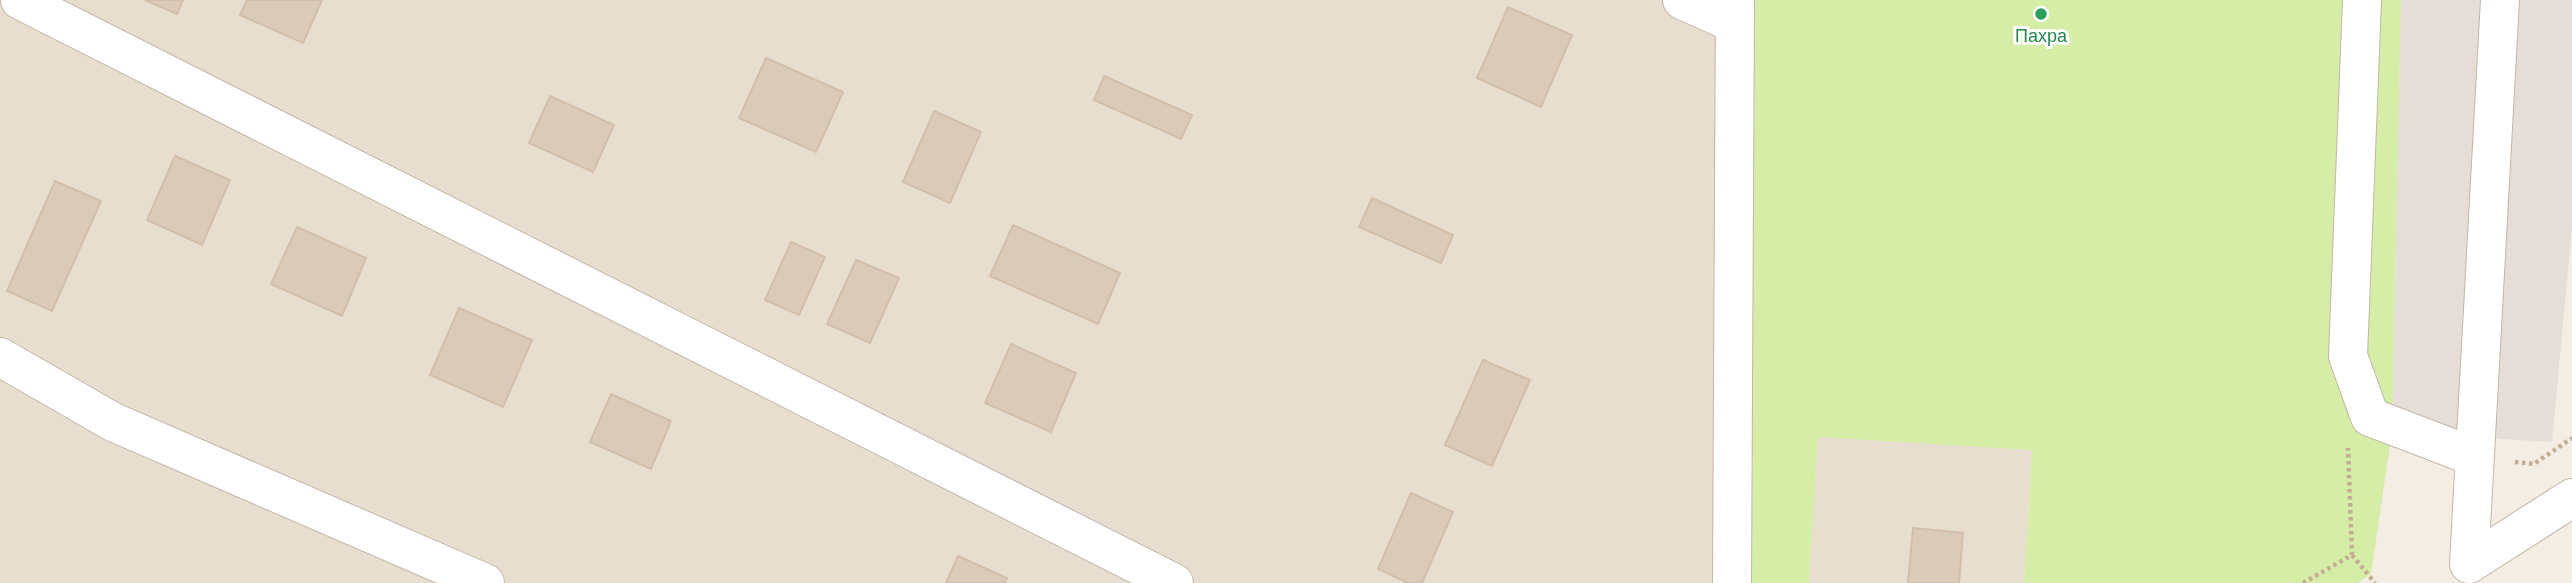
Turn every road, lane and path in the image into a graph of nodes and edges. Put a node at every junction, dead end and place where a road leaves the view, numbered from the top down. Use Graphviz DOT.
graph roads {
  1 [pos="20,0"];
  2 [pos="1682,0"];
  3 [pos="2362,0"];
  4 [pos="2500,0"];
  5 [pos="1735,12"];
  6 [pos="0,357"];
  7 [pos="2348,438"];
  8 [pos="2572,438"];
  9 [pos="2475,457"];
  10 [pos="2572,498"];
  11 [pos="2352,555"];
  12 [pos="485,583"];
  13 [pos="1174,583"];
  14 [pos="1732,583"];
  15 [pos="2303,583"];
  16 [pos="2375,583"];
  1 -- 13 [label="street"];
  2 -- 5 [label="street"];
  3 -- 9 [label="street"];
  4 -- 9 [label="street"];
  5 -- 14 [label="street"];
  6 -- 12 [label="street"];
  7 -- 11 [label="path"];
  8 -- 9 [label="path"];
  9 -- 10 [label="street"];
  11 -- 15 [label="path"];
  11 -- 16 [label="path"];
}
